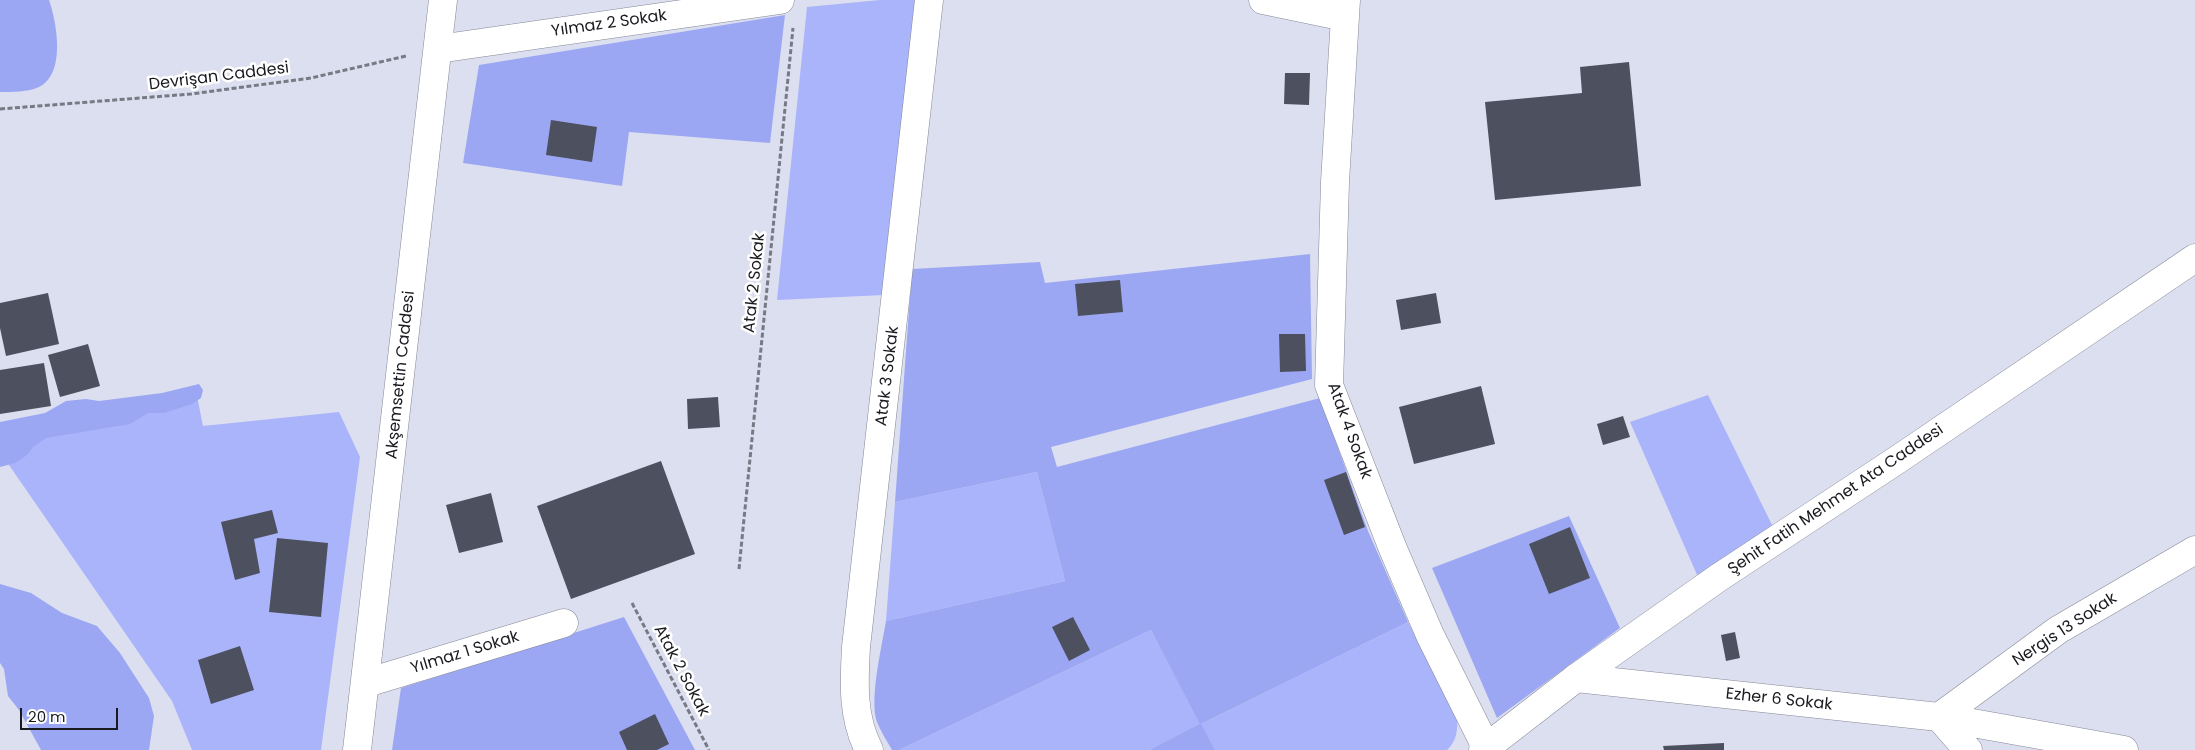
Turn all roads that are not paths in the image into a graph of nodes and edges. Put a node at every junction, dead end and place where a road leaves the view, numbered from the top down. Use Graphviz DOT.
graph roads {
  1 [pos="443,0"];
  2 [pos="929,0"];
  3 [pos="1263,0"];
  4 [pos="1345,8"];
  5 [pos="787,10"];
  6 [pos="438,49"];
  7 [pos="2195,258"];
  8 [pos="2195,550"];
  9 [pos="564,623"];
  10 [pos="1576,678"];
  11 [pos="366,684"];
  12 [pos="1939,717"];
  13 [pos="1484,749"];
  14 [pos="358,750"];
  15 [pos="869,750"];
  16 [pos="1968,750"];
  17 [pos="2124,750"];
  1 -- 6 [label="street, Akşemsettin Caddesi"];
  2 -- 15 [label="street, Atak 3 Sokak"];
  3 -- 4 [label="street"];
  4 -- 13 [label="street, Atak 4 Sokak"];
  5 -- 6 [label="street, Yılmaz 2 Sokak"];
  6 -- 11 [label="street, Akşemsettin Caddesi"];
  7 -- 10 [label="street, Şehit Fatih Mehmet Ata Caddesi"];
  8 -- 12 [label="street, Nergis 13 Sokak"];
  9 -- 11 [label="street, Yılmaz 1 Sokak"];
  10 -- 12 [label="street, Ezher 6 Sokak"];
  10 -- 13 [label="street, Şehit Fatih Mehmet Ata Caddesi"];
  11 -- 14 [label="street, Akşemsettin Caddesi"];
  12 -- 16 [label="street"];
  12 -- 17 [label="street, Ezher 6 Sokak"];
}
